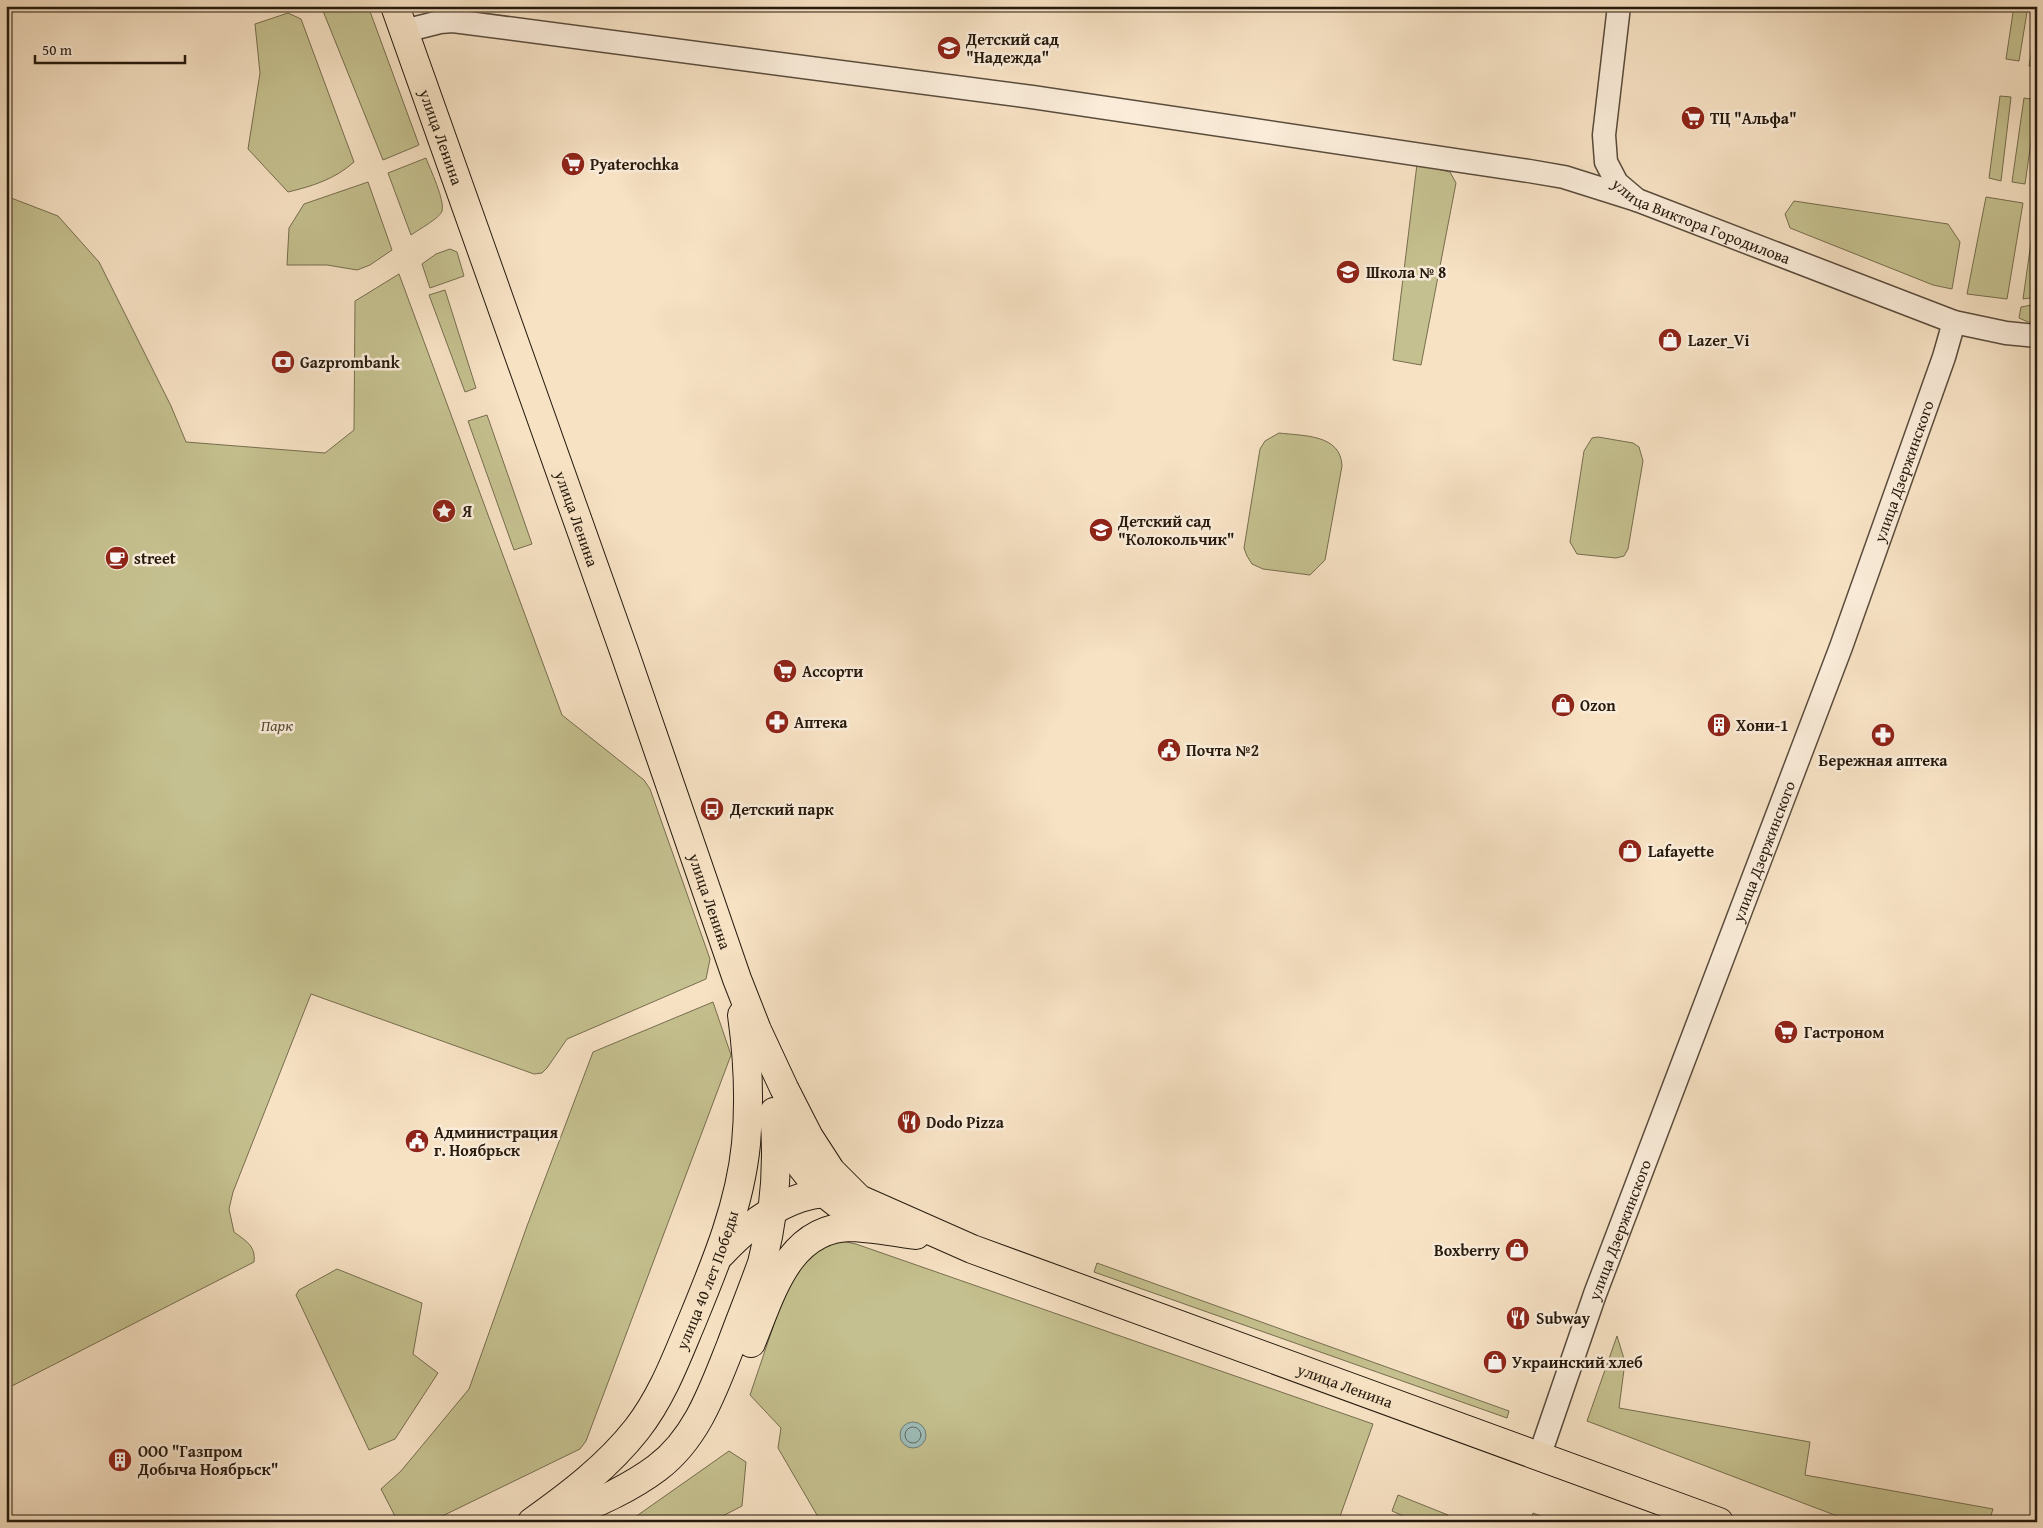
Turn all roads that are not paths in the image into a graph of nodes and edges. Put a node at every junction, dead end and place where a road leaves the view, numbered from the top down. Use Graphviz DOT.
graph roads {
  1 [pos="395,6"];
  2 [pos="1619,6"];
  3 [pos="404,31"];
  4 [pos="1637,200"];
  5 [pos="1954,322"];
  6 [pos="2037,336"];
  7 [pos="737,979"];
  8 [pos="757,1030"];
  9 [pos="774,1112"];
  10 [pos="824,1192"];
  11 [pos="859,1199"];
  12 [pos="773,1211"];
  13 [pos="918,1235"];
  14 [pos="972,1249"];
  15 [pos="718,1257"];
  16 [pos="683,1442"];
  17 [pos="1539,1457"];
  18 [pos="532,1522"];
  19 [pos="552,1522"];
  20 [pos="1719,1522"];
  1 -- 3 [label="main road, улица Ленина"];
  2 -- 4 [label="street, улица Виктора Городилова"];
  3 -- 4 [label="street"];
  3 -- 7 [label="main road, улица Ленина"];
  4 -- 5 [label="street, улица Виктора Городилова"];
  5 -- 6 [label="street"];
  5 -- 17 [label="street, улица Дзержинского"];
  7 -- 8 [label="main road, улица Ленина"];
  7 -- 15 [label="main road, улица 40 лет Победы"];
  8 -- 9 [label="main road, улица Ленина"];
  8 -- 11 [label="main road, улица Ленина"];
  9 -- 10 [label="main road, улица Ленина"];
  9 -- 12 [label="main road"];
  10 -- 11 [label="main road"];
  10 -- 12 [label="main road"];
  10 -- 13 [label="main road, улица Ленина"];
  11 -- 14 [label="main road, улица Ленина"];
  12 -- 15 [label="main road"];
  12 -- 16 [label="main road"];
  13 -- 14 [label="main road, улица Ленина"];
  13 -- 16 [label="main road"];
  14 -- 17 [label="main road, улица Ленина"];
  15 -- 18 [label="main road, улица 40 лет Победы"];
  16 -- 19 [label="main road"];
  17 -- 20 [label="main road, улица Ленина"];
}
